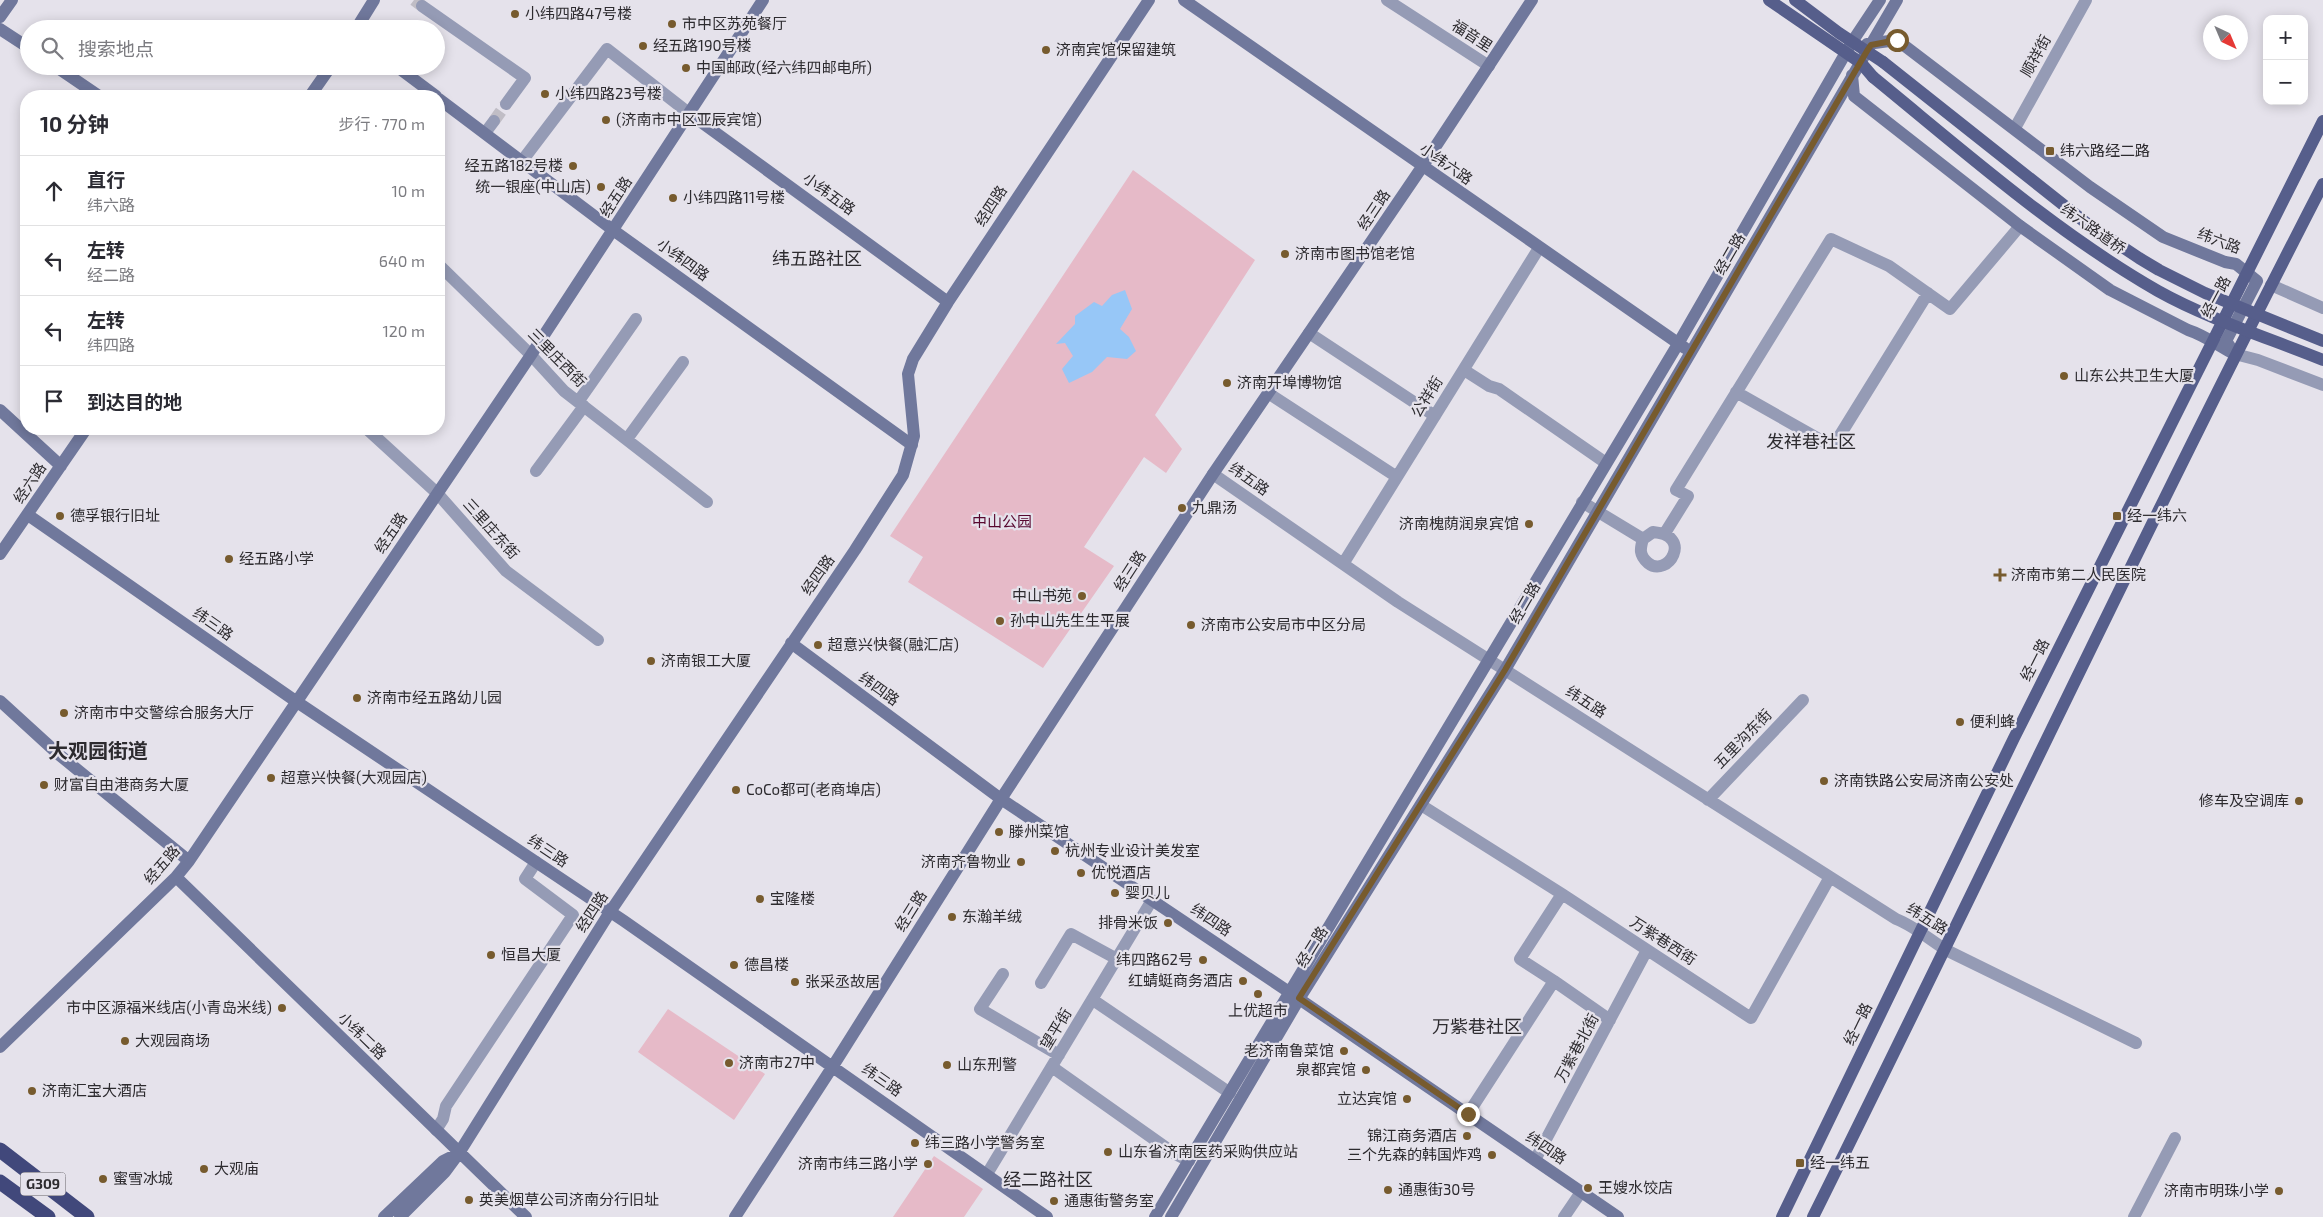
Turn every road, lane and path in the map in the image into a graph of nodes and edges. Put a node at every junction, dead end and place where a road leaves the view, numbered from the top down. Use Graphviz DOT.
graph roads {
  1 [pos="12,0"];
  2 [pos="374,0"];
  3 [pos="763,0"];
  4 [pos="1149,0"];
  5 [pos="1184,0"];
  6 [pos="1388,0"];
  7 [pos="1532,0"];
  8 [pos="1769,0"];
  9 [pos="1795,0"];
  10 [pos="1880,0"];
  11 [pos="1897,0"];
  12 [pos="2086,0"];
  13 [pos="422,6"];
  14 [pos="0,17"];
  15 [pos="362,20"];
  16 [pos="442,20"];
  17 [pos="445,22"];
  18 [pos="0,28"];
  19 [pos="20,42"];
  20 [pos="1850,48"];
  21 [pos="1866,53"];
  22 [pos="1884,62"];
  23 [pos="1489,66"];
  24 [pos="68,75"];
  25 [pos="325,75"];
  26 [pos="408,75"];
  27 [pos="1852,76"];
  28 [pos="1873,77"];
  29 [pos="90,90"];
  30 [pos="314,90"];
  31 [pos="428,90"];
  32 [pos="445,103"];
  33 [pos="506,104"];
  34 [pos="690,114"];
  35 [pos="2323,120"];
  36 [pos="494,121"];
  37 [pos="2015,128"];
  38 [pos="485,133"];
  39 [pos="522,161"];
  40 [pos="1422,167"];
  41 [pos="2323,184"];
  42 [pos="2020,226"];
  43 [pos="613,230"];
  44 [pos="1539,248"];
  45 [pos="445,270"];
  46 [pos="2248,272"];
  47 [pos="2271,285"];
  48 [pos="1928,293"];
  49 [pos="948,302"];
  50 [pos="2323,308"];
  51 [pos="636,319"];
  52 [pos="1309,333"];
  53 [pos="2323,341"];
  54 [pos="2211,342"];
  55 [pos="1678,344"];
  56 [pos="1691,352"];
  57 [pos="531,354"];
  58 [pos="2235,354"];
  59 [pos="2323,360"];
  60 [pos="683,362"];
  61 [pos="1464,370"];
  62 [pos="2323,385"];
  63 [pos="1736,392"];
  64 [pos="1268,393"];
  65 [pos="581,404"];
  66 [pos="0,410"];
  67 [pos="1435,416"];
  68 [pos="20,428"];
  69 [pos="27,435"];
  70 [pos="82,435"];
  71 [pos="374,435"];
  72 [pos="627,438"];
  73 [pos="912,445"];
  74 [pos="1606,463"];
  75 [pos="61,466"];
  76 [pos="536,471"];
  77 [pos="1213,474"];
  78 [pos="1396,477"];
  79 [pos="438,493"];
  80 [pos="707,502"];
  81 [pos="1582,502"];
  82 [pos="1598,512"];
  83 [pos="28,515"];
  84 [pos="1666,533"];
  85 [pos="1643,539"];
  86 [pos="0,554"];
  87 [pos="1342,564"];
  88 [pos="598,640"];
  89 [pos="791,644"];
  90 [pos="1489,659"];
  91 [pos="1505,670"];
  92 [pos="1803,700"];
  93 [pos="0,701"];
  94 [pos="297,702"];
  95 [pos="1001,799"];
  96 [pos="1708,800"];
  97 [pos="1421,806"];
  98 [pos="189,861"];
  99 [pos="536,862"];
  100 [pos="176,877"];
  101 [pos="1830,877"];
  102 [pos="1562,894"];
  103 [pos="1152,900"];
  104 [pos="610,912"];
  105 [pos="1920,934"];
  106 [pos="1646,950"];
  107 [pos="1946,950"];
  108 [pos="1117,959"];
  109 [pos="1003,974"];
  110 [pos="1554,981"];
  111 [pos="1041,983"];
  112 [pos="1294,995"];
  113 [pos="1093,1000"];
  114 [pos="1610,1020"];
  115 [pos="2136,1043"];
  116 [pos="0,1047"];
  117 [pos="1059,1055"];
  118 [pos="834,1066"];
  119 [pos="1052,1067"];
  120 [pos="1230,1093"];
  121 [pos="1468,1114"];
  122 [pos="436,1130"];
  123 [pos="2175,1138"];
  124 [pos="0,1150"];
  125 [pos="459,1153"];
  126 [pos="1535,1160"];
  127 [pos="1189,1161"];
  128 [pos="987,1174"];
  129 [pos="0,1182"];
  130 [pos="1581,1192"];
  131 [pos="48,1217"];
  132 [pos="87,1217"];
  133 [pos="384,1217"];
  134 [pos="400,1217"];
  135 [pos="526,1217"];
  136 [pos="735,1217"];
  137 [pos="1047,1217"];
  138 [pos="1155,1217"];
  139 [pos="1171,1217"];
  140 [pos="1564,1217"];
  141 [pos="1618,1217"];
  142 [pos="1782,1217"];
  143 [pos="1813,1217"];
  144 [pos="2134,1217"];
  1 -- 14 [label="street"];
  2 -- 15 [label="street"];
  3 -- 34 [label="street, 经五路"];
  4 -- 49 [label="street, 经四路"];
  5 -- 40 [label="street, 小纬六路"];
  6 -- 23 [label="street, 福音里"];
  7 -- 23 [label="street, 经三路"];
  8 -- 20 [label="main road, 纬六路"];
  9 -- 20 [label="main road, 纬六路"];
  10 -- 20 [label="street, 经二路"];
  11 -- 21 [label="street, 经二路"];
  12 -- 37 [label="street, 顺祥街"];
  13 -- 16 [label="street"];
  17 -- 33 [label="street"];
  18 -- 19 [label="street"];
  20 -- 21 [label="main road, 纬六路"];
  20 -- 21 [label="street, 纬六路"];
  20 -- 27 [label="street"];
  20 -- 55 [label="street, 经二路"];
  21 -- 22 [label="main road, 纬六路"];
  21 -- 27 [label="street, 经二路"];
  21 -- 28 [label="main road, 纬六路"];
  21 -- 37 [label="street, 纬六路"];
  22 -- 53 [label="main road, 纬六路道桥, bridge"];
  23 -- 40 [label="street, 经三路"];
  24 -- 29 [label="street"];
  25 -- 30 [label="street"];
  26 -- 31 [label="street"];
  27 -- 42 [label="street"];
  27 -- 56 [label="street, 经二路"];
  28 -- 59 [label="main road, 纬六路道桥, bridge"];
  32 -- 38 [label="street, 小纬四路"];
  34 -- 39 [label="street"];
  34 -- 43 [label="street, 经五路"];
  34 -- 49 [label="street, 小纬五路"];
  35 -- 46 [label="main road, 经一路"];
  36 -- 38 [label="street"];
  37 -- 46 [label="street, 纬六路"];
  38 -- 39 [label="street, 小纬四路"];
  39 -- 43 [label="street, 小纬四路"];
  40 -- 44 [label="street, 小纬六路"];
  40 -- 52 [label="street, 经三路"];
  41 -- 47 [label="main road"];
  42 -- 48 [label="street"];
  42 -- 54 [label="street"];
  43 -- 57 [label="street, 经五路"];
  43 -- 73 [label="street, 小纬四路"];
  44 -- 55 [label="street, 小纬六路"];
  44 -- 61 [label="street, 公祥街"];
  45 -- 57 [label="street, 三里庄西街"];
  46 -- 54 [label="main road, 经一路"];
  46 -- 58 [label="street, 纬六路"];
  47 -- 50 [label="street"];
  47 -- 58 [label="main road"];
  48 -- 63 [label="street"];
  48 -- 63 [label="street"];
  49 -- 73 [label="street, 经四路"];
  51 -- 65 [label="street"];
  52 -- 64 [label="street, 经三路"];
  52 -- 67 [label="street"];
  54 -- 58 [label="street"];
  54 -- 105 [label="main road, 经一路"];
  55 -- 56 [label="street, 小纬六路"];
  55 -- 74 [label="street, 经二路"];
  56 -- 82 [label="street, 经二路"];
  57 -- 65 [label="street, 三里庄西街"];
  57 -- 79 [label="street, 经五路"];
  58 -- 62 [label="street"];
  58 -- 107 [label="main road"];
  60 -- 72 [label="street"];
  61 -- 67 [label="street, 公祥街"];
  61 -- 74 [label="street"];
  63 -- 84 [label="street"];
  64 -- 77 [label="street, 经三路"];
  64 -- 78 [label="street"];
  65 -- 72 [label="street, 三里庄西街"];
  65 -- 76 [label="street"];
  66 -- 68 [label="street"];
  67 -- 78 [label="street, 公祥街"];
  69 -- 75 [label="street"];
  70 -- 75 [label="street, 经六路"];
  71 -- 79 [label="street, 三里庄东街"];
  72 -- 80 [label="street, 三里庄西街"];
  73 -- 89 [label="street, 经四路"];
  74 -- 81 [label="street, 经二路"];
  75 -- 83 [label="street, 经六路"];
  77 -- 87 [label="street, 纬五路"];
  77 -- 95 [label="street, 经三路"];
  78 -- 87 [label="street, 公祥街"];
  79 -- 88 [label="street, 三里庄东街"];
  79 -- 94 [label="street, 经五路"];
  81 -- 82 [label="street"];
  81 -- 90 [label="street, 经二路"];
  82 -- 85 [label="street"];
  82 -- 91 [label="street, 经二路"];
  83 -- 86 [label="street, 经六路"];
  83 -- 94 [label="street, 纬三路"];
  84 -- 85 [label="street"];
  84 -- 85 [label="street"];
  87 -- 90 [label="street, 纬五路"];
  89 -- 95 [label="street, 纬四路"];
  89 -- 104 [label="street, 经四路"];
  90 -- 91 [label="street, 纬五路"];
  90 -- 112 [label="street, 经二路"];
  91 -- 96 [label="street, 纬五路"];
  91 -- 97 [label="street, 经二路"];
  92 -- 96 [label="street, 五里沟东街"];
  93 -- 98 [label="street"];
  94 -- 98 [label="street, 经五路"];
  94 -- 99 [label="street, 纬三路"];
  95 -- 103 [label="street, 纬四路"];
  95 -- 118 [label="street, 经三路"];
  96 -- 101 [label="street, 纬五路"];
  97 -- 102 [label="street, 万紫巷西街"];
  97 -- 112 [label="street, 经二路"];
  98 -- 100 [label="street, 经五路"];
  99 -- 104 [label="street, 纬三路"];
  99 -- 122 [label="street"];
  100 -- 116 [label="street, 经五路"];
  100 -- 122 [label="street, 小纬二路"];
  101 -- 105 [label="street, 纬五路"];
  101 -- 106 [label="street, 万紫巷西街"];
  102 -- 106 [label="street, 万紫巷西街"];
  102 -- 110 [label="street"];
  103 -- 108 [label="street, 望平街"];
  103 -- 112 [label="street, 纬四路"];
  104 -- 118 [label="street, 纬三路"];
  104 -- 125 [label="street, 经四路"];
  105 -- 107 [label="street, 纬五路"];
  105 -- 142 [label="main road, 经一路"];
  106 -- 114 [label="street, 万紫巷北街"];
  107 -- 115 [label="street, 纬五路"];
  107 -- 143 [label="main road"];
  108 -- 111 [label="street"];
  108 -- 113 [label="street, 望平街"];
  109 -- 117 [label="street"];
  110 -- 114 [label="street"];
  110 -- 121 [label="street"];
  112 -- 120 [label="street, 经二路"];
  112 -- 121 [label="street, 纬四路"];
  112 -- 139 [label="street, 经二路"];
  113 -- 117 [label="street, 望平街"];
  113 -- 120 [label="street"];
  114 -- 126 [label="street, 万紫巷北街"];
  117 -- 119 [label="street, 望平街"];
  118 -- 128 [label="street, 纬三路"];
  118 -- 136 [label="street, 经三路"];
  119 -- 127 [label="street"];
  119 -- 128 [label="street, 望平街"];
  120 -- 127 [label="street, 经二路"];
  121 -- 126 [label="street, 纬四路"];
  122 -- 125 [label="street, 小纬二路"];
  123 -- 144 [label="street"];
  124 -- 132 [label="highway, G309"];
  125 -- 133 [label="street, 经四路"];
  125 -- 134 [label="street, 经四路"];
  125 -- 135 [label="street, 小纬二路"];
  126 -- 130 [label="street, 纬四路"];
  127 -- 138 [label="street, 经二路"];
  128 -- 137 [label="street, 纬三路"];
  129 -- 131 [label="highway, G309"];
  130 -- 140 [label="street"];
  130 -- 141 [label="street, 纬四路"];
}
